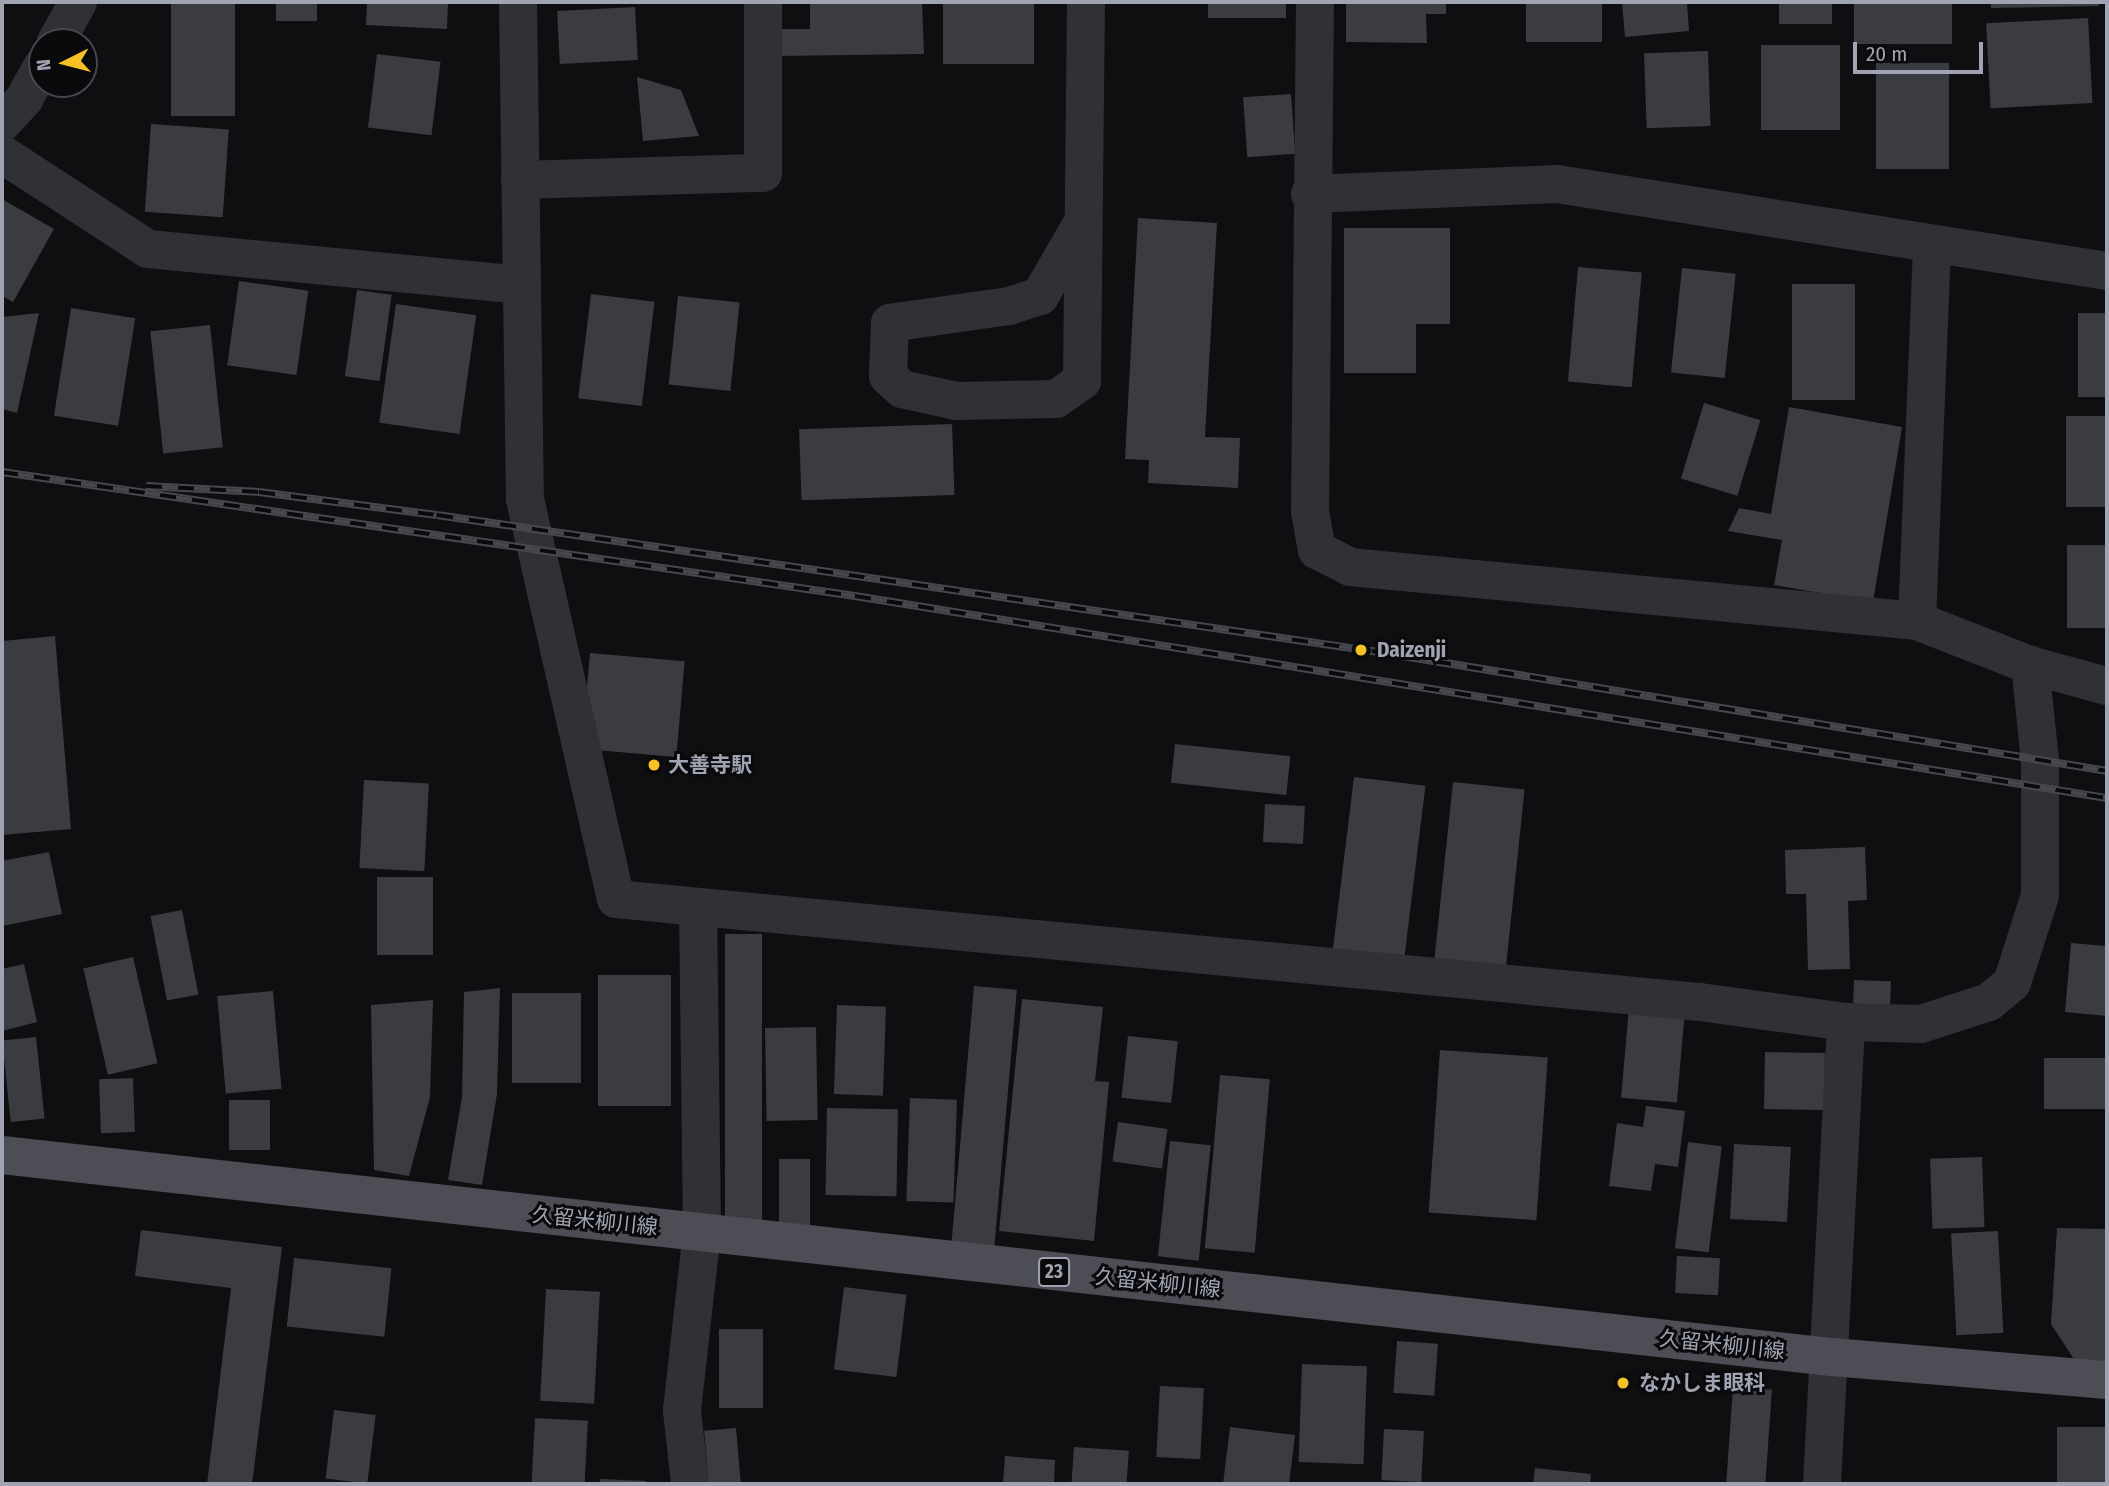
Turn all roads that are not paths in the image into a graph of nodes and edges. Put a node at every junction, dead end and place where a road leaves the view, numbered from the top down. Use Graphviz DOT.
graph roads {
  1 [pos="78,2"];
  2 [pos="518,2"];
  3 [pos="763,2"];
  4 [pos="1086,2"];
  5 [pos="1315,2"];
  6 [pos="64,28"];
  7 [pos="28,92"];
  8 [pos="2,123"];
  9 [pos="2,154"];
  10 [pos="520,180"];
  11 [pos="1310,194"];
  12 [pos="1080,227"];
  13 [pos="1932,245"];
  14 [pos="2107,271"];
  15 [pos="522,285"];
  16 [pos="1917,621"];
  17 [pos="2030,666"];
  18 [pos="2107,687"];
  19 [pos="698,907"];
  20 [pos="1846,1022"];
  21 [pos="2,1155"];
  22 [pos="702,1233"];
  23 [pos="1832,1357"];
  24 [pos="2107,1380"];
  25 [pos="690,1484"];
  26 [pos="1822,1484"];
  1 -- 6 [label="street"];
  2 -- 10 [label="street"];
  3 -- 10 [label="street"];
  4 -- 12 [label="street"];
  5 -- 11 [label="street"];
  7 -- 8 [label="street"];
  9 -- 15 [label="street"];
  10 -- 15 [label="street"];
  11 -- 13 [label="street"];
  11 -- 16 [label="street"];
  12 -- 12 [label="street"];
  13 -- 14 [label="street"];
  13 -- 16 [label="street"];
  15 -- 19 [label="street"];
  16 -- 17 [label="street"];
  17 -- 18 [label="street"];
  17 -- 20 [label="street"];
  19 -- 20 [label="street"];
  19 -- 22 [label="street"];
  20 -- 23 [label="street"];
  21 -- 22 [label="main road, 久留米柳川線 / 23"];
  22 -- 23 [label="main road, 久留米柳川線 / 23"];
  22 -- 25 [label="street"];
  23 -- 24 [label="main road, 久留米柳川線 / 23"];
  23 -- 26 [label="street"];
}
